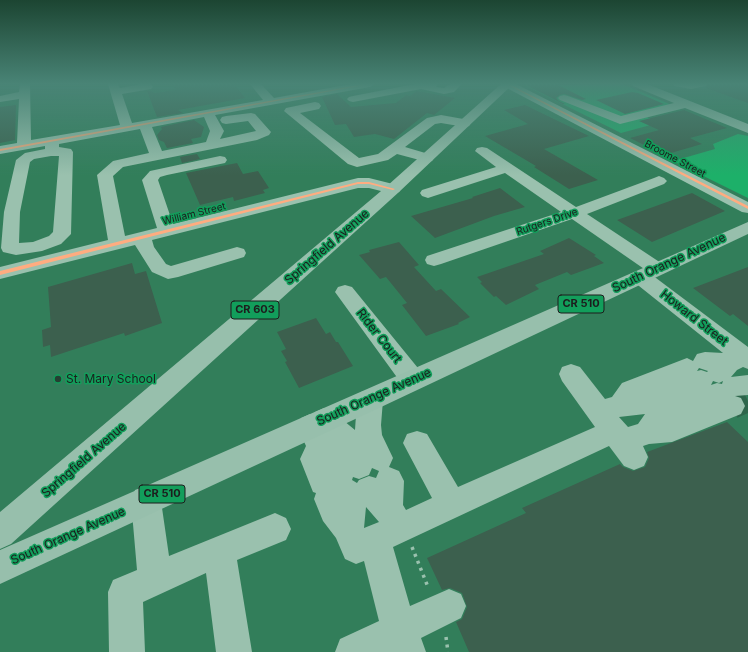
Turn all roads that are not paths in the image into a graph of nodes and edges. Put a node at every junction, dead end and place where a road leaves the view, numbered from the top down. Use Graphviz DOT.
graph roads {
  1 [pos="25,114"];
  2 [pos="123,114"];
  3 [pos="221,114"];
  4 [pos="294,114"];
  5 [pos="474,114"];
  6 [pos="567,114"];
  7 [pos="606,114"];
  8 [pos="643,114"];
  9 [pos="711,114"];
  10 [pos="211,117"];
  11 [pos="465,123"];
  12 [pos="127,127"];
  13 [pos="146,128"];
  14 [pos="748,129"];
  15 [pos="211,145"];
  16 [pos="24,146"];
  17 [pos="52,146"];
  18 [pos="395,149"];
  19 [pos="0,150"];
  20 [pos="482,151"];
  21 [pos="158,156"];
  22 [pos="427,158"];
  23 [pos="220,160"];
  24 [pos="118,164"];
  25 [pos="507,168"];
  26 [pos="659,182"];
  27 [pos="393,189"];
  28 [pos="428,192"];
  29 [pos="748,208"];
  30 [pos="574,213"];
  31 [pos="6,214"];
  32 [pos="748,226"];
  33 [pos="167,232"];
  34 [pos="142,238"];
  35 [pos="118,244"];
  36 [pos="238,253"];
  37 [pos="36,256"];
  38 [pos="434,260"];
  39 [pos="0,273"];
  40 [pos="649,273"];
  41 [pos="344,292"];
  42 [pos="571,374"];
  43 [pos="728,379"];
  44 [pos="413,380"];
  45 [pos="370,400"];
  46 [pos="623,430"];
  47 [pos="318,431"];
  48 [pos="417,444"];
  49 [pos="146,501"];
  50 [pos="364,502"];
  51 [pos="451,504"];
  52 [pos="275,529"];
  53 [pos="0,533"];
  54 [pos="220,551"];
  55 [pos="0,567"];
  56 [pos="155,579"];
  57 [pos="443,608"];
  58 [pos="404,640"];
  59 [pos="127,652"];
  60 [pos="234,652"];
  61 [pos="353,652"];
  1 -- 16 [label="street"];
  2 -- 12 [label="street"];
  3 -- 10 [label="street"];
  4 -- 18 [label="street"];
  5 -- 11 [label="main road, Springfield Avenue / CR 603"];
  6 -- 29 [label="street, Broome Street"];
  7 -- 8 [label="street"];
  9 -- 14 [label="street"];
  10 -- 13 [label="street"];
  10 -- 15 [label="street"];
  10 -- 15 [label="street"];
  11 -- 18 [label="street"];
  11 -- 22 [label="main road, Springfield Avenue / CR 603"];
  12 -- 13 [label="street"];
  12 -- 17 [label="street"];
  13 -- 21 [label="street"];
  13 -- 24 [label="street"];
  15 -- 21 [label="street"];
  16 -- 17 [label="street"];
  16 -- 19 [label="street"];
  17 -- 31 [label="street"];
  17 -- 37 [label="street"];
  18 -- 22 [label="street"];
  20 -- 25 [label="street, Howard Street"];
  21 -- 24 [label="street"];
  22 -- 27 [label="main road, Springfield Avenue / CR 603"];
  23 -- 33 [label="street"];
  24 -- 35 [label="street"];
  25 -- 28 [label="street"];
  25 -- 30 [label="street, Howard Street"];
  26 -- 30 [label="street, Rutgers Drive"];
  27 -- 33 [label="street, William Street"];
  27 -- 53 [label="main road, Springfield Avenue / CR 603"];
  30 -- 38 [label="street, Rutgers Drive"];
  30 -- 40 [label="street, Howard Street"];
  31 -- 37 [label="street"];
  32 -- 40 [label="main road, South Orange Avenue / CR 510"];
  33 -- 34 [label="street, William Street"];
  34 -- 35 [label="street, William Street"];
  34 -- 36 [label="street"];
  35 -- 37 [label="street, William Street"];
  37 -- 39 [label="street, William Street"];
  40 -- 43 [label="street, Howard Street"];
  40 -- 44 [label="main road, South Orange Avenue / CR 510"];
  41 -- 44 [label="street, Rider Court"];
  42 -- 46 [label="street"];
  43 -- 46 [label="street"];
  43 -- 46 [label="street"];
  44 -- 45 [label="main road, South Orange Avenue / CR 510"];
  45 -- 47 [label="main road, South Orange Avenue / CR 510"];
  45 -- 50 [label="street"];
  46 -- 51 [label="street"];
  47 -- 49 [label="main road, South Orange Avenue / CR 510"];
  47 -- 50 [label="street"];
  48 -- 51 [label="street"];
  49 -- 55 [label="main road, South Orange Avenue / CR 510"];
  49 -- 56 [label="street"];
  50 -- 51 [label="street"];
  50 -- 58 [label="street"];
  52 -- 54 [label="street"];
  54 -- 56 [label="street"];
  54 -- 60 [label="street"];
  56 -- 59 [label="street"];
  57 -- 58 [label="street"];
  58 -- 61 [label="street"];
}
